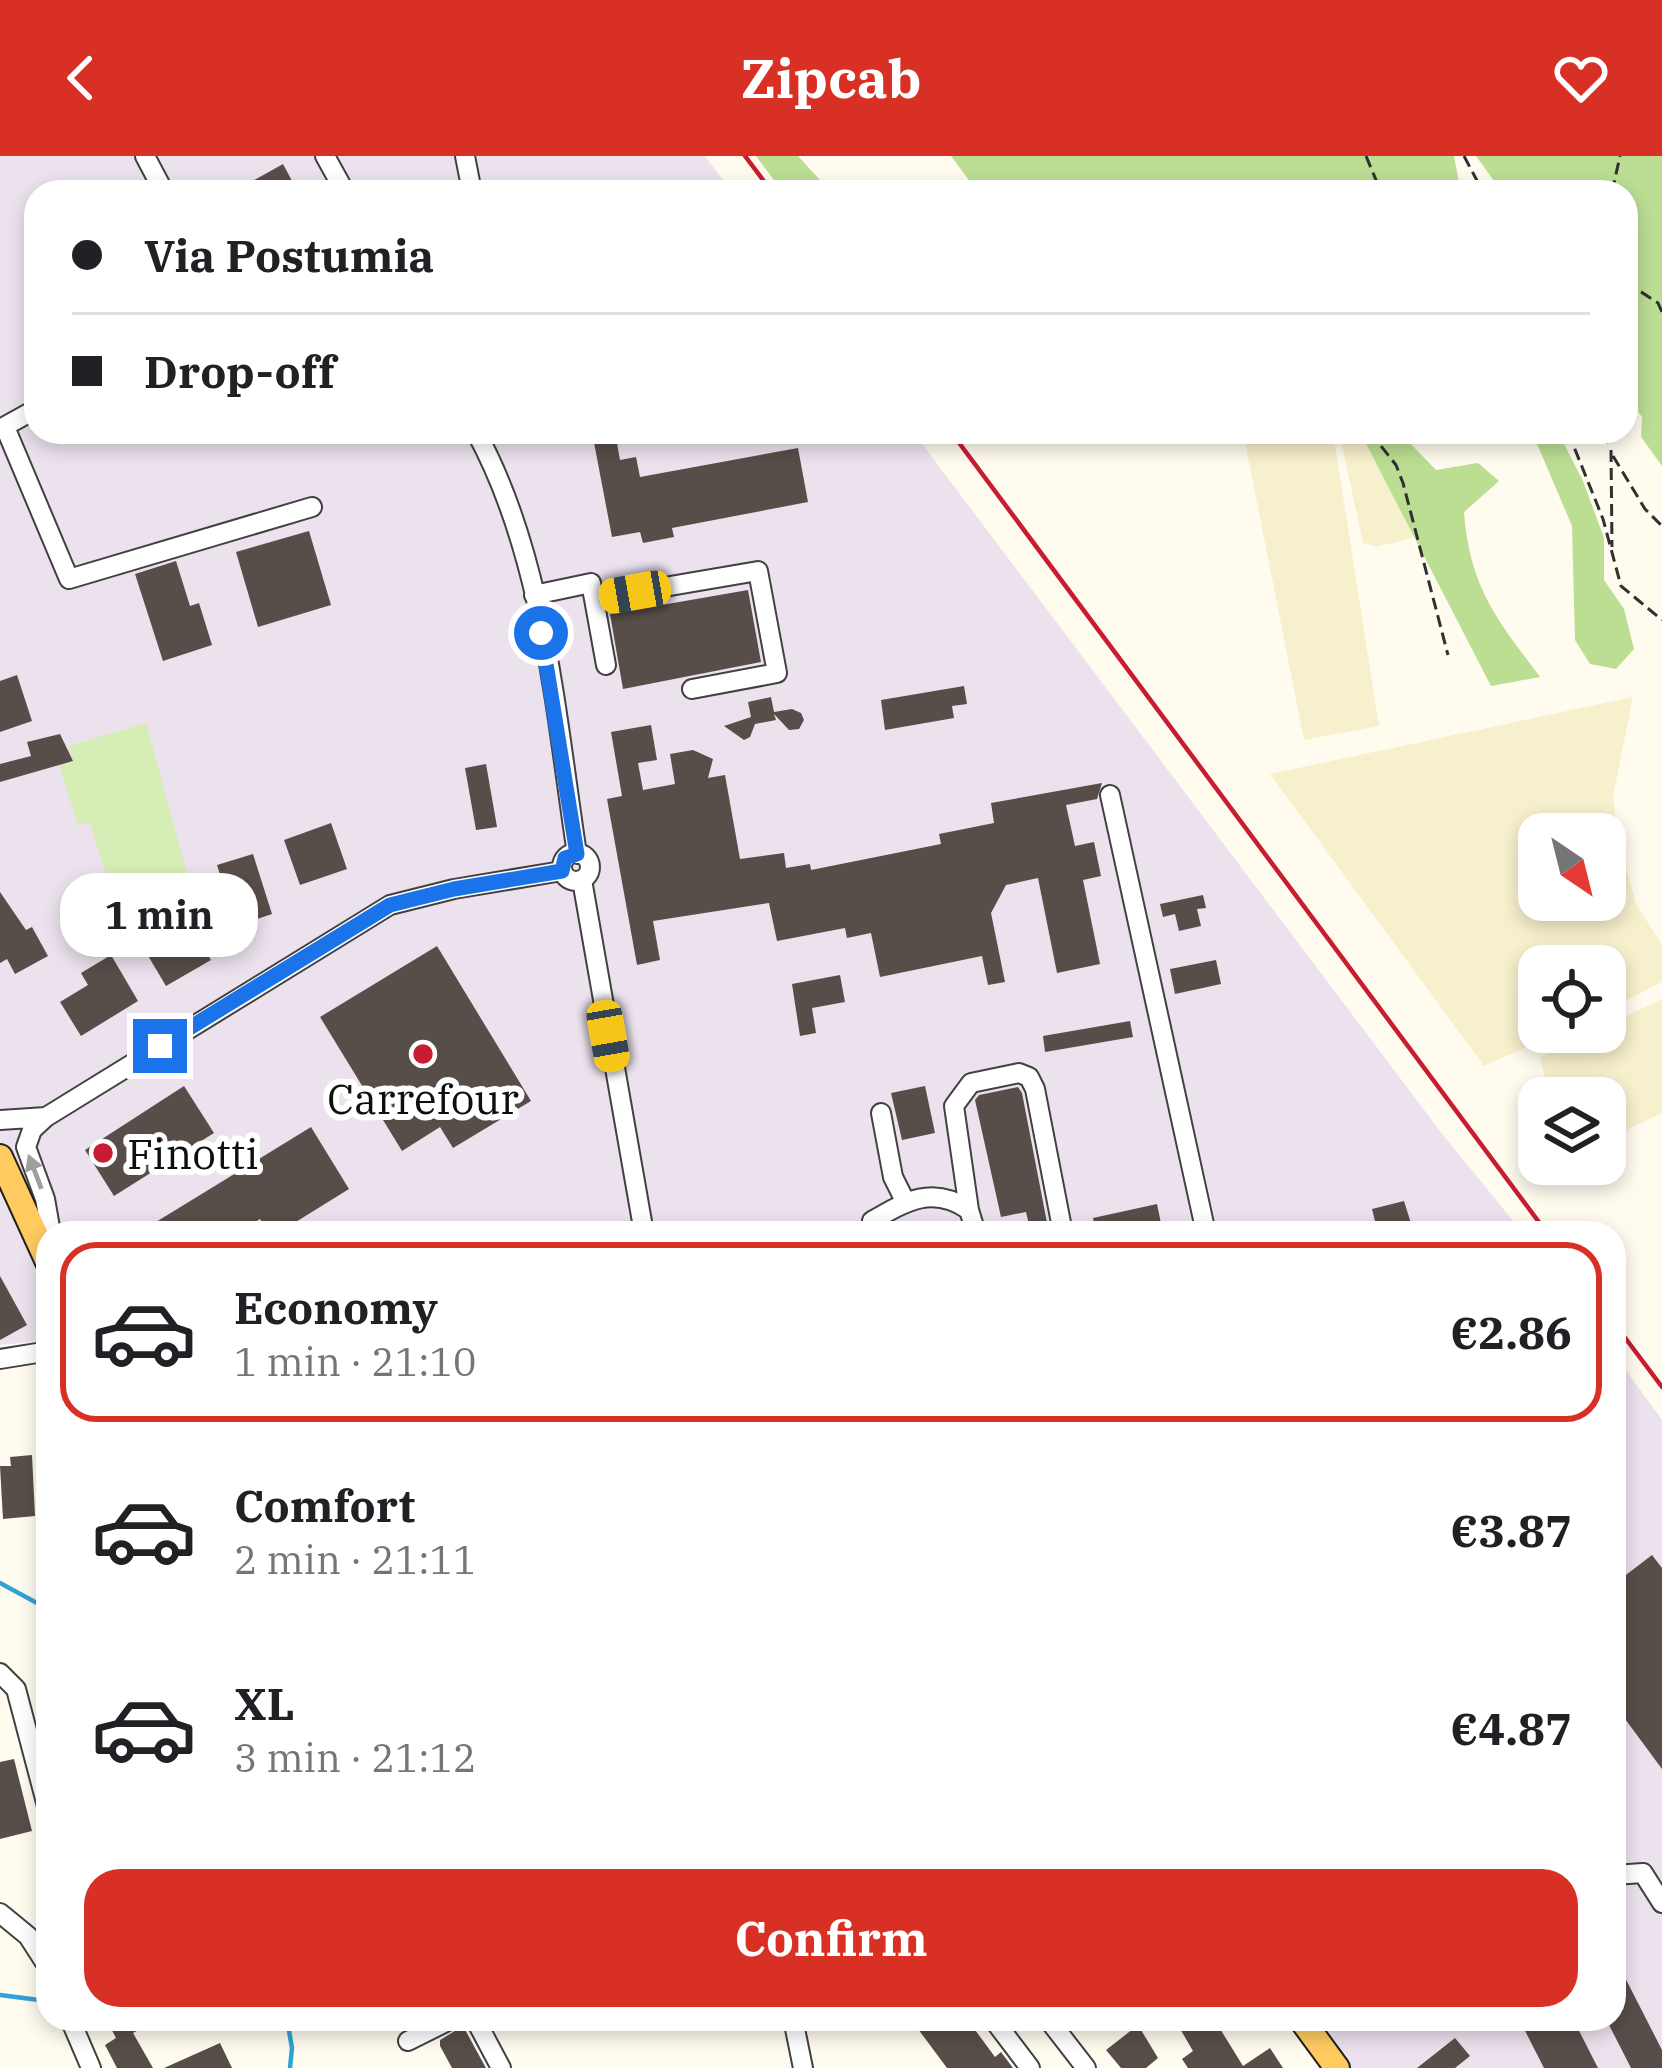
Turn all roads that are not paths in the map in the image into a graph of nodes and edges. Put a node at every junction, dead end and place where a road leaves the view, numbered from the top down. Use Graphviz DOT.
graph roads {
  1 [pos="2,428"];
  2 [pos="481,444"];
  3 [pos="312,507"];
  4 [pos="534,595"];
  5 [pos="594,598"];
  6 [pos="606,665"];
  7 [pos="692,689"];
  8 [pos="1110,795"];
  9 [pos="577,854"];
  10 [pos="562,871"];
  11 [pos="582,880"];
  12 [pos="880,1113"];
  13 [pos="46,1117"];
  14 [pos="0,1120"];
  15 [pos="0,1156"];
  16 [pos="905,1201"];
  17 [pos="25,1204"];
  18 [pos="39,1221"];
  19 [pos="48,1221"];
  20 [pos="642,1221"];
  21 [pos="872,1221"];
  22 [pos="967,1221"];
  23 [pos="969,1221"];
  24 [pos="1061,1221"];
  25 [pos="1203,1221"];
  26 [pos="36,1232"];
  27 [pos="36,1355"];
  28 [pos="0,1359"];
  29 [pos="0,1673"];
  30 [pos="36,1765"];
  31 [pos="1626,1874"];
  32 [pos="1662,1903"];
  33 [pos="0,1912"];
  34 [pos="36,1948"];
  35 [pos="75,2031"];
  36 [pos="428,2031"];
  37 [pos="481,2031"];
  38 [pos="795,2031"];
  39 [pos="1002,2031"];
  40 [pos="1057,2031"];
  41 [pos="1310,2031"];
  42 [pos="408,2041"];
  43 [pos="91,2068"];
  44 [pos="501,2068"];
  45 [pos="803,2068"];
  46 [pos="1030,2068"];
  47 [pos="1086,2068"];
  48 [pos="1337,2068"];
  1 -- 3 [label="street"];
  2 -- 4 [label="street"];
  4 -- 5 [label="street"];
  4 -- 9 [label="street"];
  5 -- 6 [label="street"];
  5 -- 7 [label="street"];
  8 -- 25 [label="street"];
  9 -- 10 [label="street"];
  9 -- 11 [label="street"];
  10 -- 11 [label="street"];
  10 -- 13 [label="street"];
  11 -- 20 [label="street"];
  12 -- 16 [label="street"];
  13 -- 14 [label="street"];
  19 -- 13 [label="street, one-way"];
  15 -- 17 [label="main road"];
  16 -- 21 [label="street"];
  16 -- 22 [label="street"];
  17 -- 18 [label="main road"];
  17 -- 26 [label="main road"];
  23 -- 24 [label="street"];
  27 -- 28 [label="street"];
  29 -- 30 [label="street"];
  31 -- 32 [label="street"];
  33 -- 34 [label="street"];
  35 -- 43 [label="street"];
  36 -- 42 [label="street"];
  37 -- 44 [label="street"];
  38 -- 45 [label="street"];
  39 -- 46 [label="street"];
  40 -- 47 [label="street"];
  41 -- 48 [label="main road"];
}
